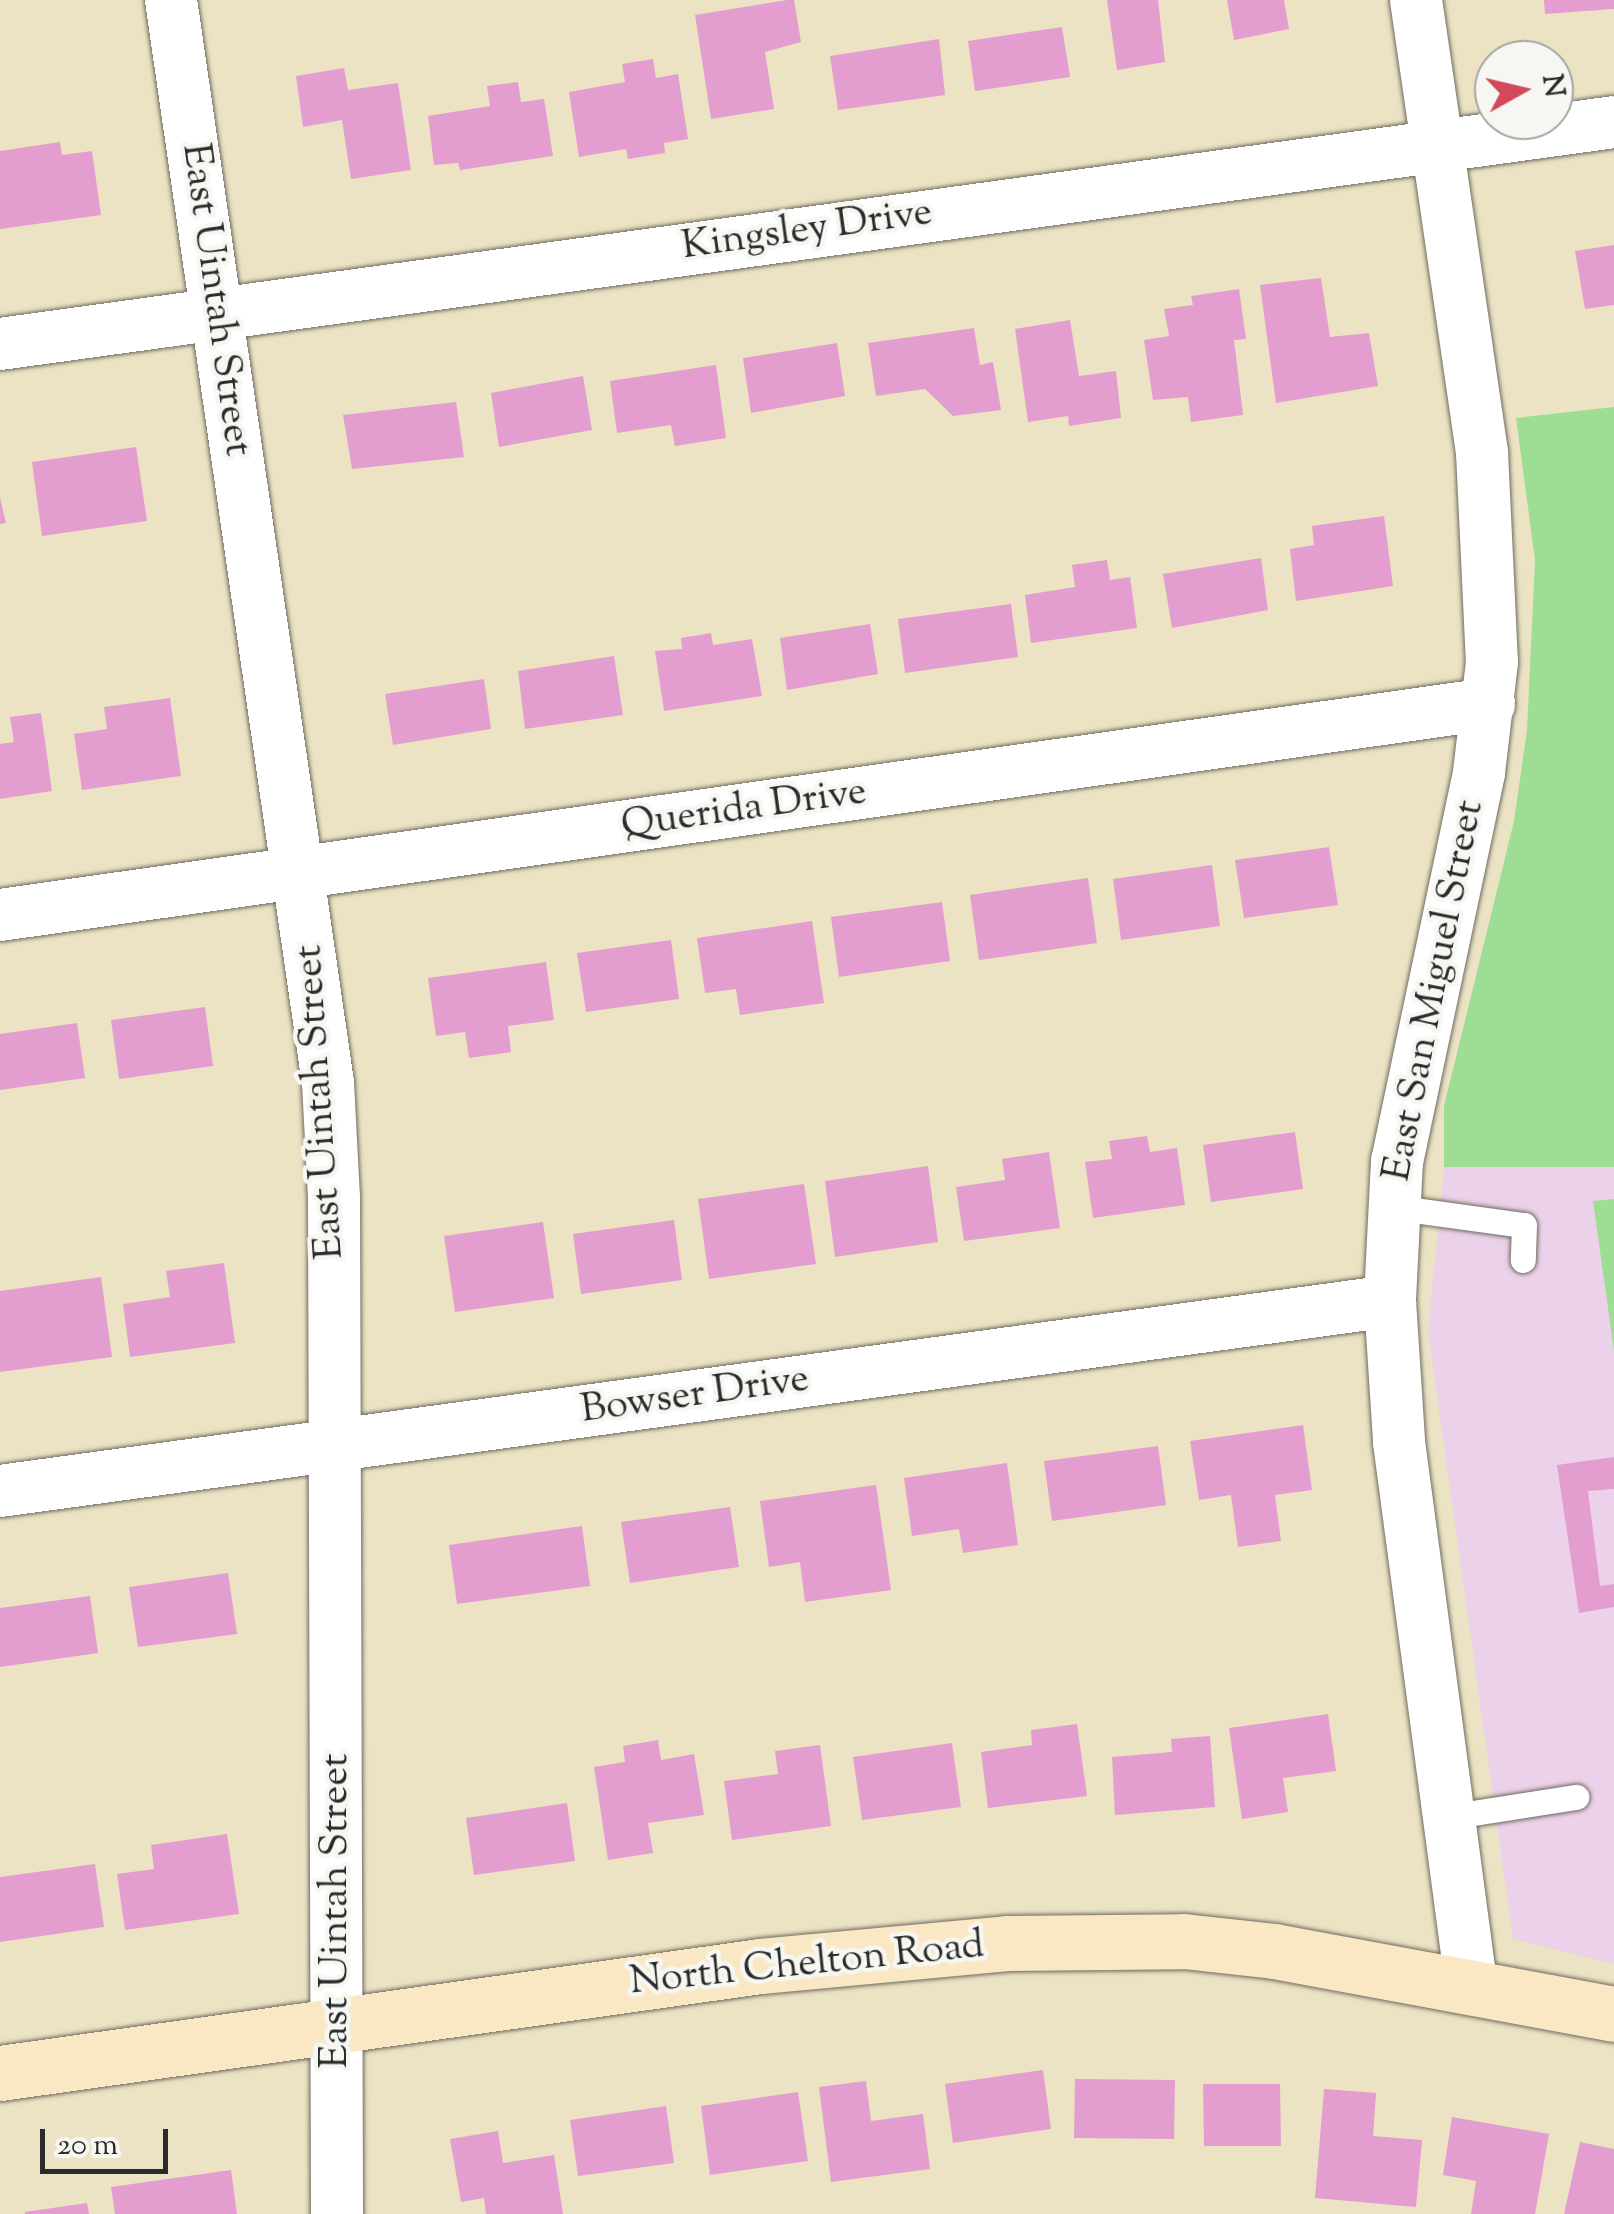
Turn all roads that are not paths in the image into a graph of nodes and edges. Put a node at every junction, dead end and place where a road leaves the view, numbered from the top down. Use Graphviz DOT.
graph roads {
  1 [pos="171,0"];
  2 [pos="1416,0"];
  3 [pos="1614,122"];
  4 [pos="1435,143"];
  5 [pos="217,314"];
  6 [pos="0,344"];
  7 [pos="1488,704"];
  8 [pos="300,873"];
  9 [pos="0,915"];
  10 [pos="1392,1206"];
  11 [pos="1524,1260"];
  12 [pos="1390,1302"];
  13 [pos="335,1445"];
  14 [pos="0,1491"];
  15 [pos="1576,1797"];
  16 [pos="1448,1817"];
  17 [pos="1471,1983"];
  18 [pos="1614,2014"];
  19 [pos="336,2024"];
  20 [pos="0,2073"];
  21 [pos="338,2214"];
  1 -- 5 [label="street, East Uintah Street"];
  2 -- 4 [label="street, East San Miguel Street"];
  3 -- 4 [label="street, Kingsley Drive"];
  4 -- 5 [label="street, Kingsley Drive"];
  4 -- 7 [label="street, East San Miguel Street"];
  5 -- 6 [label="street, Kingsley Drive"];
  5 -- 8 [label="street, East Uintah Street"];
  7 -- 8 [label="street, Querida Drive"];
  7 -- 10 [label="street, East San Miguel Street"];
  8 -- 9 [label="street, Querida Drive"];
  8 -- 13 [label="street, East Uintah Street"];
  10 -- 11 [label="lane"];
  10 -- 12 [label="street, East San Miguel Street"];
  12 -- 13 [label="street, Bowser Drive"];
  12 -- 16 [label="street, East San Miguel Street"];
  13 -- 14 [label="street, Bowser Drive"];
  13 -- 19 [label="street, East Uintah Street"];
  15 -- 16 [label="lane"];
  16 -- 17 [label="street, East San Miguel Street"];
  17 -- 18 [label="main road, North Chelton Road"];
  17 -- 19 [label="main road, North Chelton Road"];
  19 -- 20 [label="main road, North Chelton Road"];
  19 -- 21 [label="street, East Uintah Street"];
}
